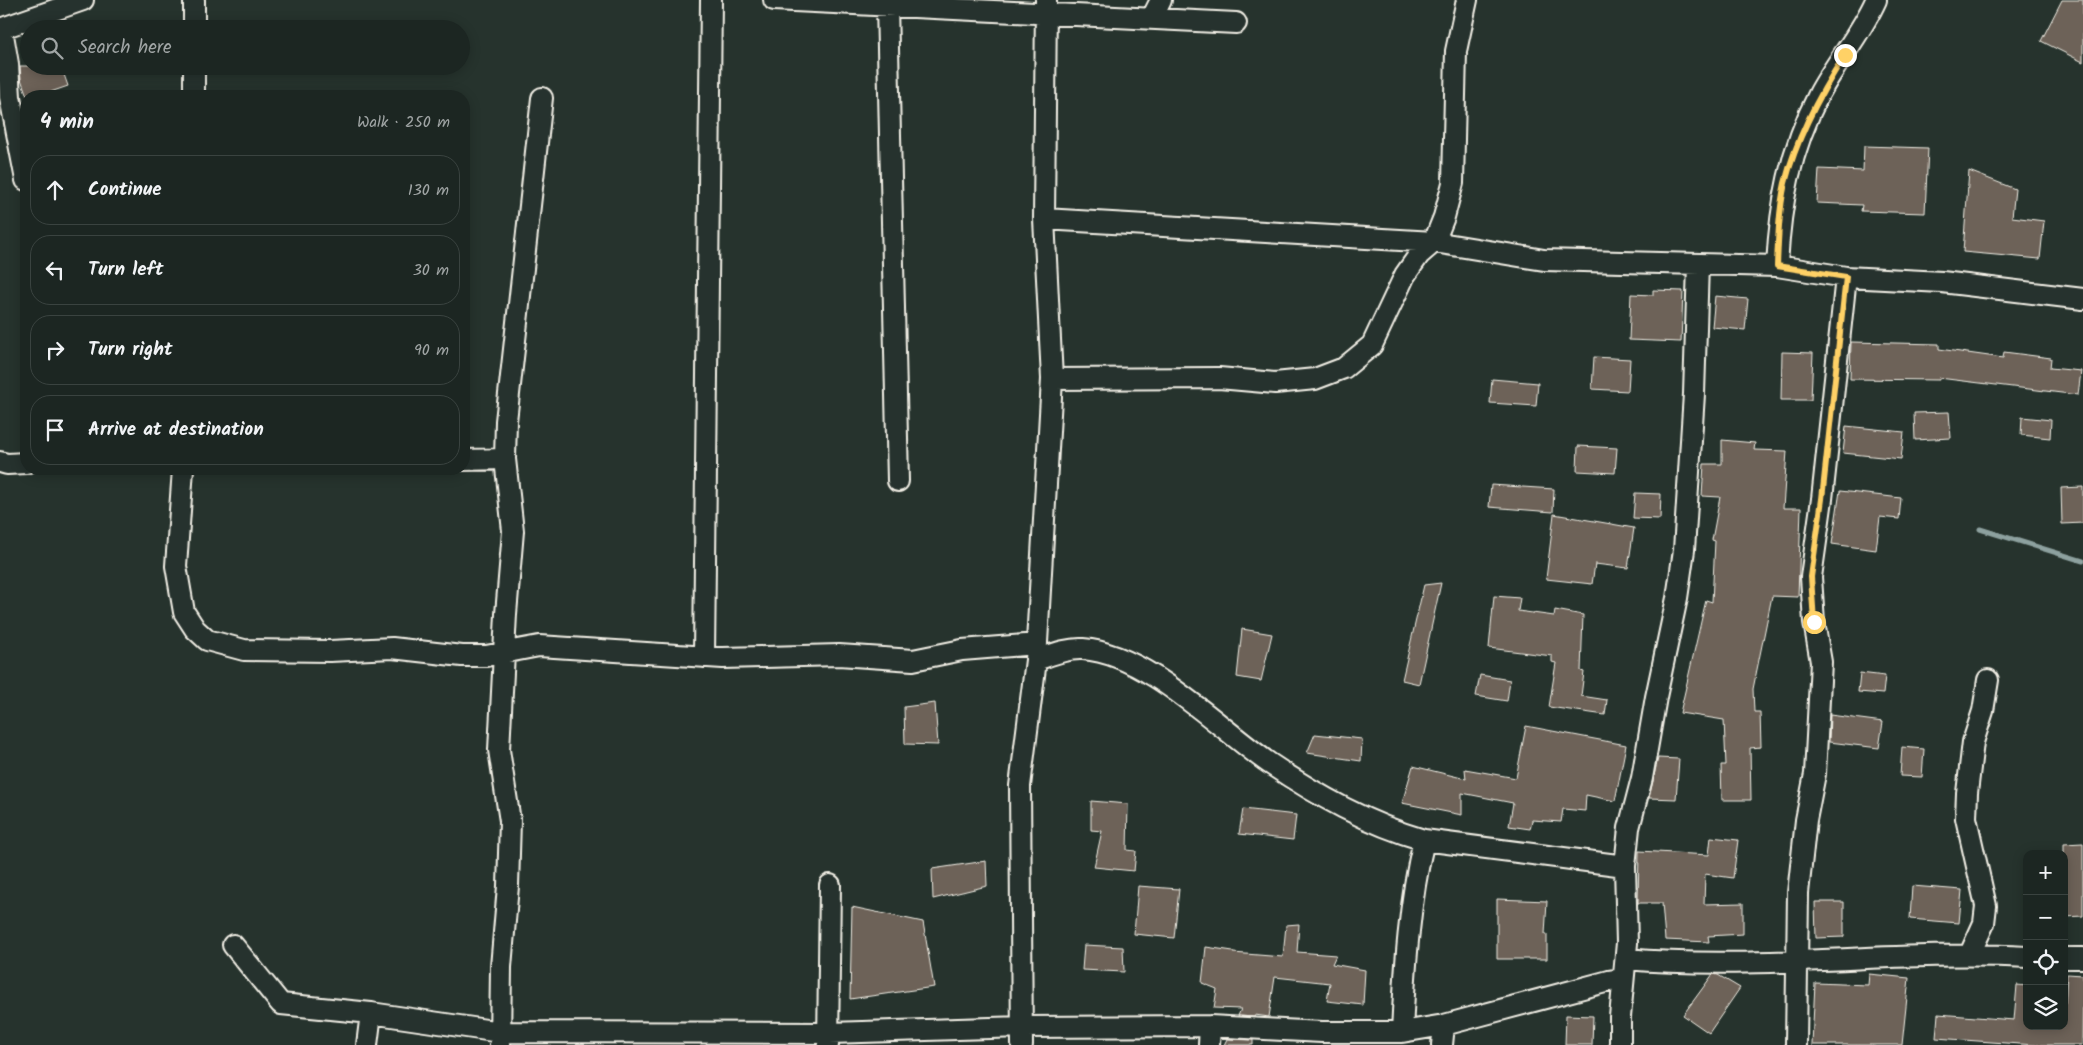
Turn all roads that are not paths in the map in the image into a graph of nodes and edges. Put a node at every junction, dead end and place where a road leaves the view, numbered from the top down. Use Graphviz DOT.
graph roads {
  1 [pos="83,0"];
  2 [pos="194,0"];
  3 [pos="711,0"];
  4 [pos="774,0"];
  5 [pos="1161,0"];
  6 [pos="1467,0"];
  7 [pos="1876,0"];
  8 [pos="887,5"];
  9 [pos="1046,6"];
  10 [pos="1152,18"];
  11 [pos="26,20"];
  12 [pos="194,20"];
  13 [pos="20,22"];
  14 [pos="1236,23"];
  15 [pos="1,29"];
  16 [pos="194,75"];
  17 [pos="194,90"];
  18 [pos="542,98"];
  19 [pos="20,149"];
  20 [pos="1044,219"];
  21 [pos="1434,242"];
  22 [pos="1698,264"];
  23 [pos="1777,266"];
  24 [pos="1846,277"];
  25 [pos="2083,299"];
  26 [pos="1052,379"];
  27 [pos="505,459"];
  28 [pos="470,460"];
  29 [pos="0,462"];
  30 [pos="20,463"];
  31 [pos="182,475"];
  32 [pos="898,481"];
  33 [pos="505,651"];
  34 [pos="1036,652"];
  35 [pos="704,657"];
  36 [pos="1988,680"];
  37 [pos="1424,840"];
  38 [pos="1625,866"];
  39 [pos="830,885"];
  40 [pos="233,945"];
  41 [pos="1970,954"];
  42 [pos="2023,957"];
  43 [pos="2068,958"];
  44 [pos="2083,958"];
  45 [pos="1626,959"];
  46 [pos="1796,962"];
  47 [pos="1623,980"];
  48 [pos="371,1013"];
  49 [pos="1402,1032"];
  50 [pos="1443,1035"];
  51 [pos="1022,1036"];
  52 [pos="1209,1036"];
  53 [pos="500,1038"];
  54 [pos="829,1039"];
  55 [pos="1322,1039"];
  56 [pos="367,1045"];
  57 [pos="1620,1045"];
  58 [pos="1796,1045"];
  1 -- 11 [label="street"];
  2 -- 12 [label="street"];
  3 -- 35 [label="street"];
  4 -- 8 [label="street"];
  5 -- 10 [label="street"];
  6 -- 21 [label="street"];
  7 -- 23 [label="street"];
  8 -- 9 [label="street"];
  8 -- 32 [label="street"];
  9 -- 10 [label="street"];
  9 -- 20 [label="street"];
  10 -- 14 [label="street"];
  13 -- 15 [label="street"];
  15 -- 19 [label="street"];
  16 -- 17 [label="street"];
  18 -- 27 [label="street"];
  20 -- 21 [label="street"];
  20 -- 26 [label="street"];
  21 -- 22 [label="street"];
  21 -- 26 [label="street"];
  22 -- 23 [label="street"];
  22 -- 38 [label="street"];
  23 -- 24 [label="street"];
  24 -- 25 [label="street"];
  24 -- 46 [label="street"];
  26 -- 34 [label="street"];
  27 -- 28 [label="street"];
  27 -- 33 [label="street"];
  29 -- 30 [label="street"];
  31 -- 33 [label="street"];
  33 -- 35 [label="street"];
  33 -- 53 [label="street"];
  34 -- 35 [label="street"];
  34 -- 37 [label="street"];
  34 -- 51 [label="street"];
  36 -- 41 [label="street"];
  37 -- 38 [label="street"];
  37 -- 49 [label="street"];
  38 -- 45 [label="street"];
  39 -- 54 [label="street"];
  40 -- 48 [label="street"];
  41 -- 42 [label="street"];
  41 -- 46 [label="street"];
  43 -- 44 [label="street"];
  45 -- 46 [label="street"];
  45 -- 47 [label="street"];
  46 -- 58 [label="street"];
  47 -- 50 [label="street"];
  47 -- 57 [label="street"];
  48 -- 53 [label="street"];
  48 -- 56 [label="street"];
  49 -- 50 [label="street"];
  49 -- 55 [label="street"];
  51 -- 52 [label="street"];
  51 -- 54 [label="street"];
  52 -- 55 [label="street"];
  53 -- 54 [label="street"];
}
